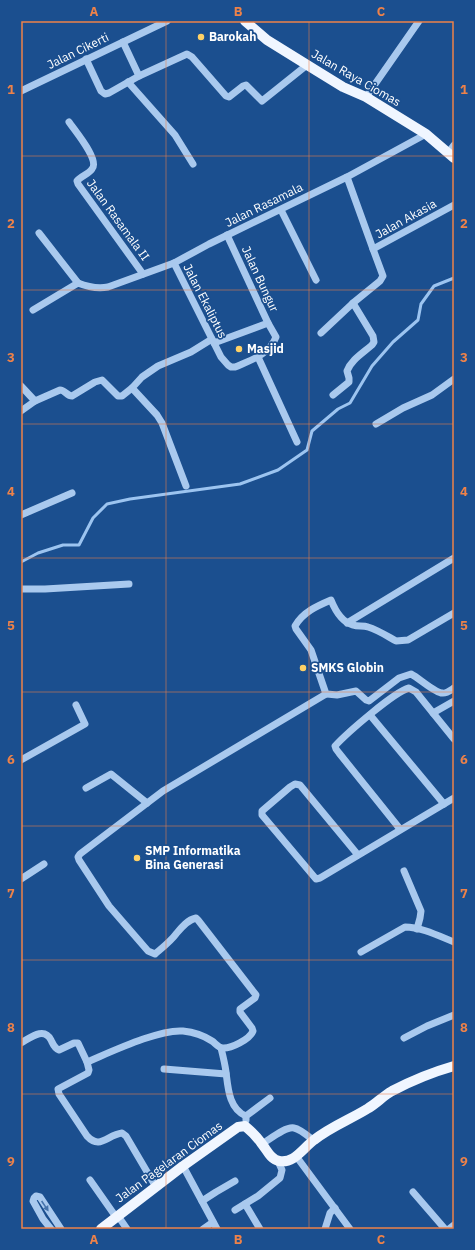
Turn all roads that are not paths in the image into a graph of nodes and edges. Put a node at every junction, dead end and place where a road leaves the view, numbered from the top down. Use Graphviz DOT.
graph roads {
  1 [pos="167,21"];
  2 [pos="245,21"];
  3 [pos="419,21"];
  4 [pos="123,42"];
  5 [pos="86,59"];
  6 [pos="307,65"];
  7 [pos="139,76"];
  8 [pos="128,82"];
  9 [pos="21,91"];
  10 [pos="366,97"];
  11 [pos="69,122"];
  12 [pos="426,134"];
  13 [pos="452,152"];
  14 [pos="193,164"];
  15 [pos="347,177"];
  16 [pos="454,205"];
  17 [pos="281,210"];
  18 [pos="39,232"];
  19 [pos="227,235"];
  20 [pos="373,249"];
  21 [pos="174,263"];
  22 [pos="143,274"];
  23 [pos="316,280"];
  24 [pos="78,283"];
  25 [pos="353,303"];
  26 [pos="33,310"];
  27 [pos="268,323"];
  28 [pos="321,333"];
  29 [pos="213,341"];
  30 [pos="258,357"];
  31 [pos="454,379"];
  32 [pos="21,386"];
  33 [pos="132,388"];
  34 [pos="333,395"];
  35 [pos="35,401"];
  36 [pos="21,411"];
  37 [pos="376,424"];
  38 [pos="297,442"];
  39 [pos="186,486"];
  40 [pos="72,493"];
  41 [pos="21,515"];
  42 [pos="454,558"];
  43 [pos="129,584"];
  44 [pos="21,589"];
  45 [pos="454,613"];
  46 [pos="347,623"];
  47 [pos="454,688"];
  48 [pos="326,694"];
  49 [pos="454,701"];
  50 [pos="76,705"];
  51 [pos="433,713"];
  52 [pos="370,716"];
  53 [pos="454,739"];
  54 [pos="21,760"];
  55 [pos="86,788"];
  56 [pos="454,798"];
  57 [pos="147,803"];
  58 [pos="444,804"];
  59 [pos="400,829"];
  60 [pos="358,855"];
  61 [pos="44,864"];
  62 [pos="404,871"];
  63 [pos="21,879"];
  64 [pos="417,929"];
  65 [pos="454,942"];
  66 [pos="361,952"];
  67 [pos="454,1015"];
  68 [pos="404,1038"];
  69 [pos="21,1043"];
  70 [pos="221,1048"];
  71 [pos="87,1062"];
  72 [pos="454,1066"];
  73 [pos="164,1069"];
  74 [pos="226,1074"];
  75 [pos="270,1098"];
  76 [pos="246,1116"];
  77 [pos="245,1126"];
  78 [pos="313,1140"];
  79 [pos="262,1144"];
  80 [pos="296,1156"];
  81 [pos="278,1161"];
  82 [pos="183,1166"];
  83 [pos="90,1180"];
  84 [pos="235,1182"];
  85 [pos="156,1187"];
  86 [pos="413,1192"];
  87 [pos="202,1201"];
  88 [pos="245,1204"];
  89 [pos="335,1208"];
  90 [pos="234,1210"];
  91 [pos="117,1216"];
  92 [pos="454,1224"];
  93 [pos="215,1226"];
  94 [pos="51,1229"];
  95 [pos="61,1229"];
  96 [pos="101,1229"];
  97 [pos="127,1229"];
  98 [pos="203,1229"];
  99 [pos="260,1229"];
  100 [pos="325,1229"];
  101 [pos="350,1229"];
  102 [pos="444,1229"];
  103 [pos="449,1229"];
  1 -- 4 [label="street, Jalan Cikerti"];
  2 -- 6 [label="main road, Jalan Raya Ciomas"];
  3 -- 10 [label="street"];
  4 -- 5 [label="street, Jalan Cikerti"];
  4 -- 7 [label="street"];
  5 -- 8 [label="street"];
  5 -- 9 [label="street, Jalan Cikerti"];
  6 -- 7 [label="street"];
  6 -- 10 [label="main road, Jalan Raya Ciomas"];
  7 -- 8 [label="street"];
  8 -- 14 [label="street"];
  10 -- 12 [label="main road, Jalan Raya Ciomas"];
  11 -- 22 [label="street, Jalan Rasamala II"];
  12 -- 13 [label="main road, Jalan Raya Ciomas"];
  12 -- 15 [label="street, Jalan Rasamala"];
  15 -- 17 [label="street, Jalan Rasamala"];
  15 -- 20 [label="street, Jalan Akasia"];
  16 -- 20 [label="street, Jalan Akasia"];
  17 -- 19 [label="street, Jalan Rasamala"];
  17 -- 23 [label="street"];
  18 -- 24 [label="street"];
  19 -- 21 [label="street, Jalan Rasamala"];
  19 -- 27 [label="street, Jalan Bungur"];
  20 -- 25 [label="street"];
  21 -- 22 [label="street, Jalan Rasamala"];
  21 -- 29 [label="street, Jalan Ekaliptus"];
  22 -- 24 [label="street, Jalan Rasamala"];
  24 -- 26 [label="street"];
  25 -- 28 [label="street"];
  25 -- 34 [label="street"];
  27 -- 29 [label="street, Jalan Bungur"];
  27 -- 30 [label="street, Jalan Ekaliptus"];
  29 -- 30 [label="street, Jalan Ekaliptus"];
  29 -- 33 [label="street, Jalan Bungur"];
  30 -- 38 [label="street"];
  31 -- 37 [label="street"];
  32 -- 35 [label="street"];
  33 -- 35 [label="street"];
  33 -- 39 [label="street"];
  35 -- 36 [label="street"];
  40 -- 41 [label="street"];
  42 -- 46 [label="street"];
  43 -- 44 [label="street"];
  45 -- 46 [label="street"];
  46 -- 48 [label="street"];
  47 -- 48 [label="street"];
  48 -- 57 [label="street"];
  49 -- 51 [label="street"];
  50 -- 54 [label="street"];
  51 -- 52 [label="street"];
  51 -- 53 [label="street"];
  52 -- 58 [label="street"];
  52 -- 59 [label="street"];
  55 -- 57 [label="street"];
  56 -- 58 [label="street"];
  57 -- 70 [label="street"];
  58 -- 59 [label="street"];
  59 -- 60 [label="street"];
  60 -- 60 [label="street"];
  61 -- 63 [label="street"];
  62 -- 64 [label="street"];
  64 -- 65 [label="street"];
  64 -- 66 [label="street"];
  67 -- 68 [label="street"];
  69 -- 71 [label="street"];
  70 -- 71 [label="street"];
  70 -- 74 [label="street"];
  71 -- 85 [label="street"];
  72 -- 78 [label="main road"];
  73 -- 74 [label="street"];
  74 -- 76 [label="street"];
  75 -- 76 [label="street"];
  76 -- 77 [label="street"];
  77 -- 79 [label="main road"];
  77 -- 82 [label="main road, Jalan Pagelaran Ciomas"];
  78 -- 79 [label="street"];
  78 -- 80 [label="main road"];
  79 -- 81 [label="main road"];
  80 -- 81 [label="main road"];
  80 -- 89 [label="street"];
  81 -- 88 [label="street"];
  82 -- 85 [label="main road, Jalan Pagelaran Ciomas"];
  82 -- 87 [label="street"];
  83 -- 91 [label="street"];
  84 -- 87 [label="street"];
  85 -- 91 [label="main road, Jalan Pagelaran Ciomas"];
  86 -- 102 [label="street"];
  87 -- 93 [label="street"];
  88 -- 90 [label="street"];
  88 -- 99 [label="street"];
  89 -- 100 [label="street"];
  89 -- 101 [label="street"];
  91 -- 96 [label="main road, Jalan Pagelaran Ciomas"];
  91 -- 97 [label="street"];
  92 -- 103 [label="street"];
  93 -- 98 [label="street"];
  94 -- 95 [label="street, one-way"];
}
